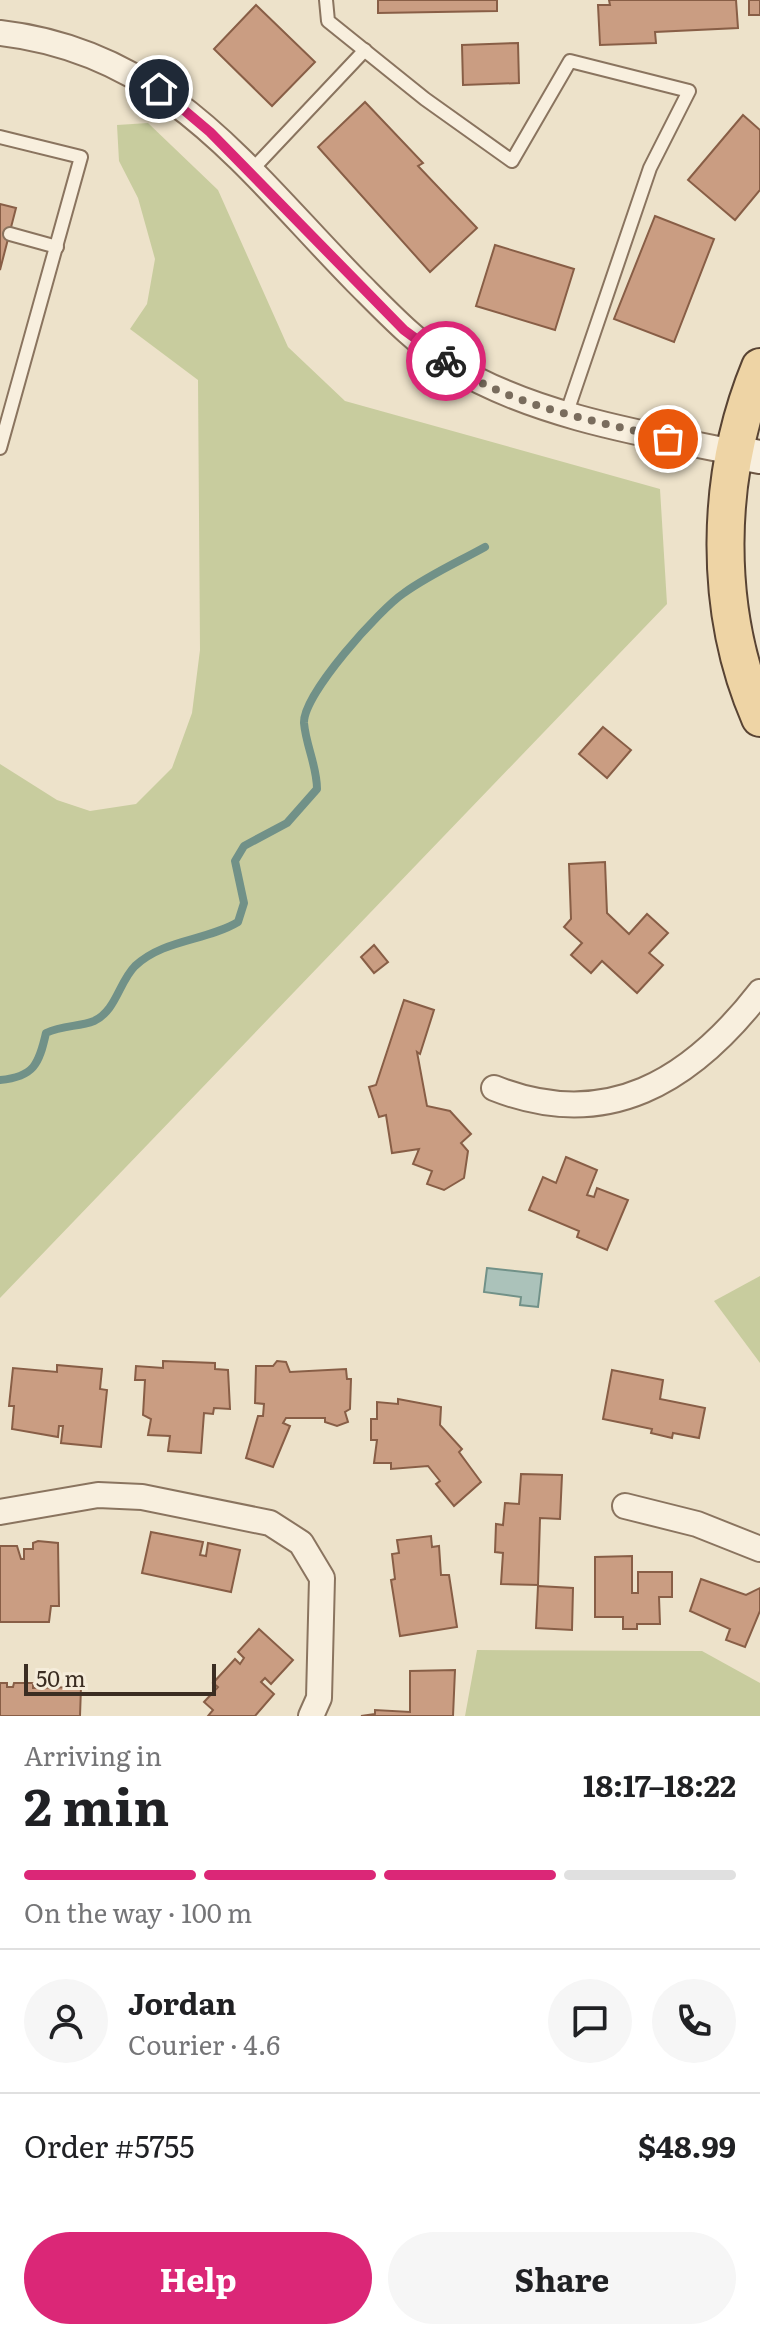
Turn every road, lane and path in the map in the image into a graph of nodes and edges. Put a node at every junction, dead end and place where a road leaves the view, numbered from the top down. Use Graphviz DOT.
graph roads {
  1 [pos="326,0"];
  2 [pos="0,33"];
  3 [pos="365,50"];
  4 [pos="0,137"];
  5 [pos="250,172"];
  6 [pos="10,234"];
  7 [pos="57,247"];
  8 [pos="760,367"];
  9 [pos="567,412"];
  10 [pos="0,448"];
  11 [pos="747,455"];
  12 [pos="760,718"];
  13 [pos="760,992"];
  14 [pos="494,1088"];
  15 [pos="625,1506"];
  16 [pos="0,1512"];
  17 [pos="760,1549"];
  18 [pos="311,1716"];
  1 -- 3 [label="lane"];
  2 -- 5 [label="street"];
  3 -- 5 [label="lane"];
  3 -- 9 [label="lane"];
  4 -- 7 [label="lane"];
  5 -- 9 [label="street"];
  6 -- 7 [label="lane"];
  7 -- 10 [label="lane"];
  8 -- 11 [label="main road"];
  9 -- 11 [label="street"];
  11 -- 12 [label="main road"];
  13 -- 14 [label="street"];
  15 -- 17 [label="street"];
  16 -- 18 [label="street"];
}
